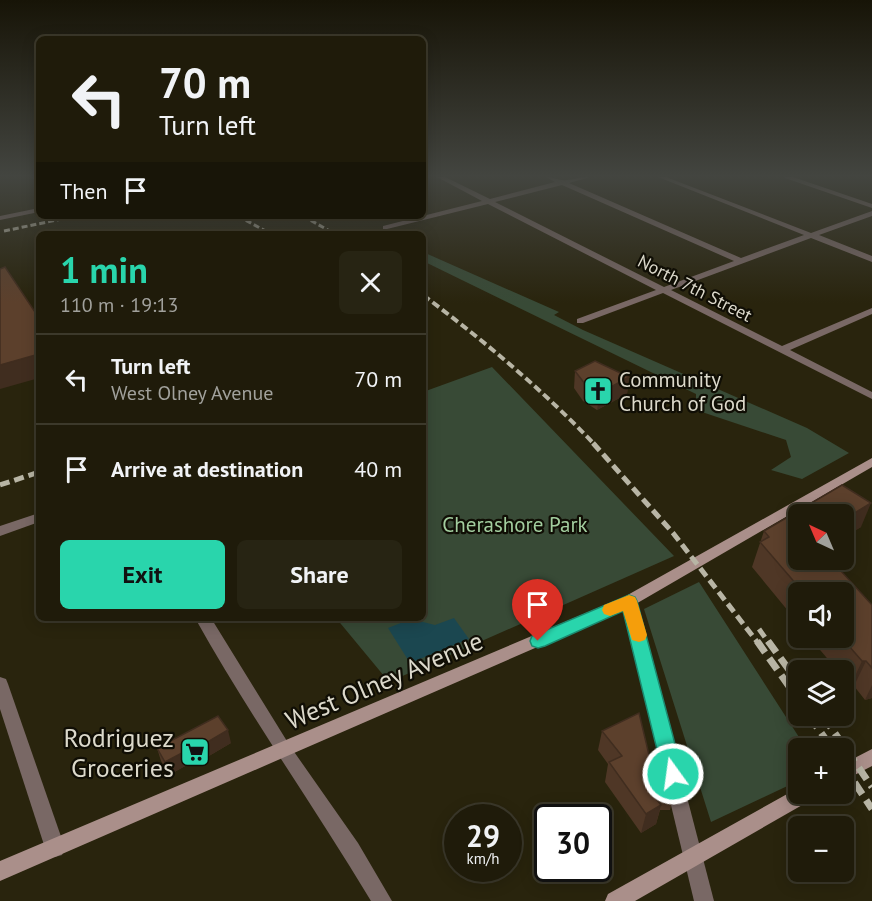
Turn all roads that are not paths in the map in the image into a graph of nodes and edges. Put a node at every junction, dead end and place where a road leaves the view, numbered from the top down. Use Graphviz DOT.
graph roads {
  1 [pos="421,219"];
  2 [pos="522,219"];
  3 [pos="645,219"];
  4 [pos="770,219"];
  5 [pos="855,219"];
  6 [pos="386,228"];
  7 [pos="811,235"];
  8 [pos="872,259"];
  9 [pos="740,261"];
  10 [pos="661,290"];
  11 [pos="872,311"];
  12 [pos="580,321"];
  13 [pos="782,350"];
  14 [pos="872,396"];
  15 [pos="872,462"];
  16 [pos="36,518"];
  17 [pos="0,531"];
  18 [pos="629,601"];
  19 [pos="205,621"];
  20 [pos="0,684"];
  21 [pos="284,751"];
  22 [pos="872,757"];
  23 [pos="854,767"];
  24 [pos="788,804"];
  25 [pos="55,848"];
  26 [pos="693,855"];
  27 [pos="0,871"];
  28 [pos="382,901"];
  29 [pos="615,901"];
  30 [pos="704,901"];
  1 -- 6 [label="street"];
  2 -- 10 [label="street, North 7th Street"];
  3 -- 9 [label="street"];
  4 -- 7 [label="street"];
  5 -- 7 [label="street"];
  7 -- 8 [label="street"];
  7 -- 9 [label="street"];
  9 -- 10 [label="street"];
  10 -- 12 [label="street"];
  10 -- 13 [label="street, North 7th Street"];
  11 -- 13 [label="street"];
  13 -- 14 [label="street, North 7th Street"];
  15 -- 18 [label="street, West Olney Avenue"];
  16 -- 17 [label="street"];
  18 -- 21 [label="street, West Olney Avenue"];
  18 -- 26 [label="street"];
  19 -- 21 [label="street"];
  20 -- 25 [label="street"];
  21 -- 25 [label="street, West Olney Avenue"];
  21 -- 28 [label="street"];
  22 -- 23 [label="street"];
  24 -- 26 [label="street"];
  25 -- 27 [label="street, West Olney Avenue"];
  26 -- 29 [label="street"];
  26 -- 30 [label="street"];
}
